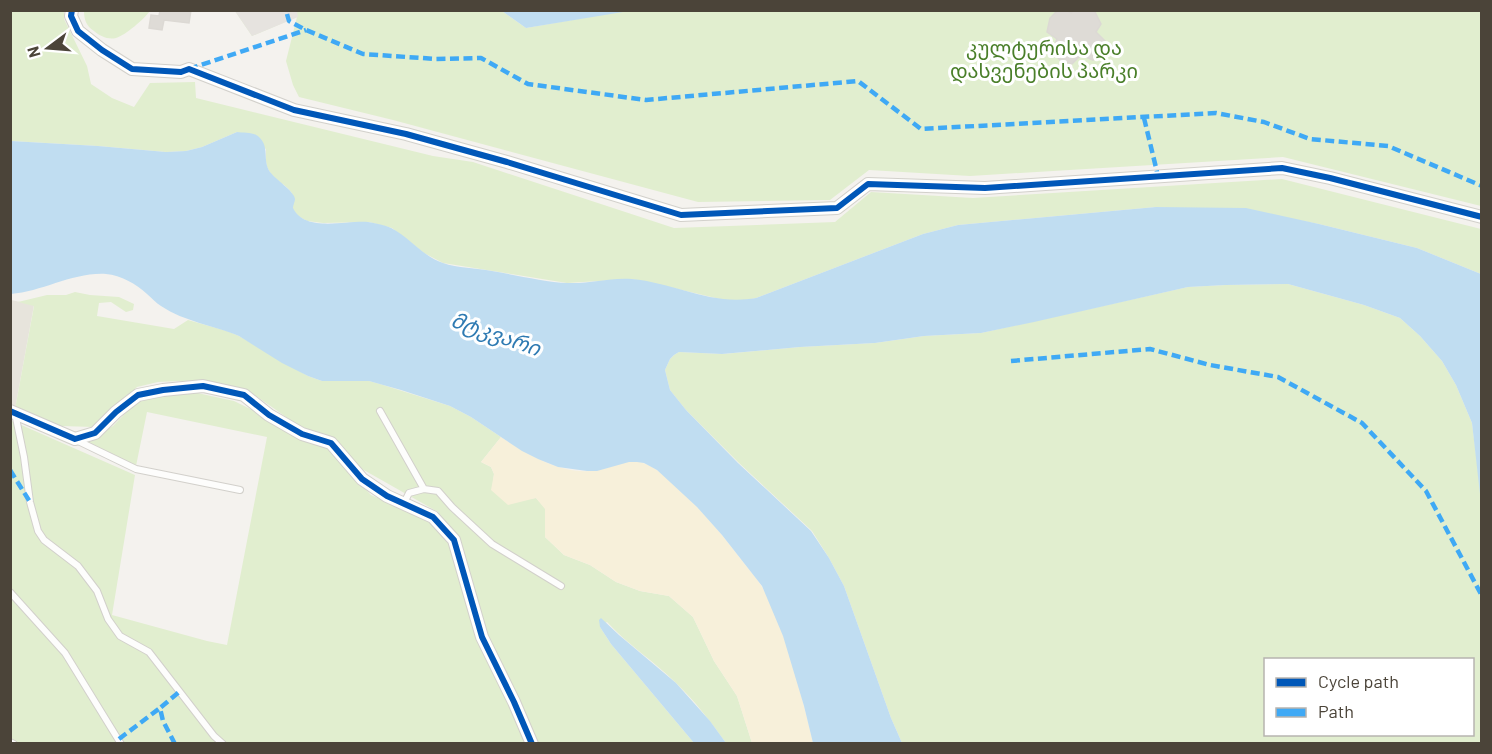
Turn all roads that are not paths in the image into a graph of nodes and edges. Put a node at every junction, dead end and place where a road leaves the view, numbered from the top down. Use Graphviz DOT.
graph roads {
  1 [pos="72,10"];
  2 [pos="1482,217"];
  3 [pos="12,411"];
  4 [pos="380,411"];
  5 [pos="75,439"];
  6 [pos="424,489"];
  7 [pos="240,490"];
  8 [pos="404,504"];
  9 [pos="561,586"];
  10 [pos="10,592"];
  11 [pos="121,744"];
  12 [pos="223,744"];
  13 [pos="532,744"];
  1 -- 2 [label="street"];
  3 -- 5 [label="street"];
  3 -- 12 [label="lane"];
  4 -- 6 [label="lane"];
  5 -- 7 [label="lane"];
  5 -- 8 [label="street"];
  6 -- 8 [label="lane"];
  6 -- 9 [label="lane"];
  8 -- 13 [label="street"];
  10 -- 11 [label="lane"];
}
